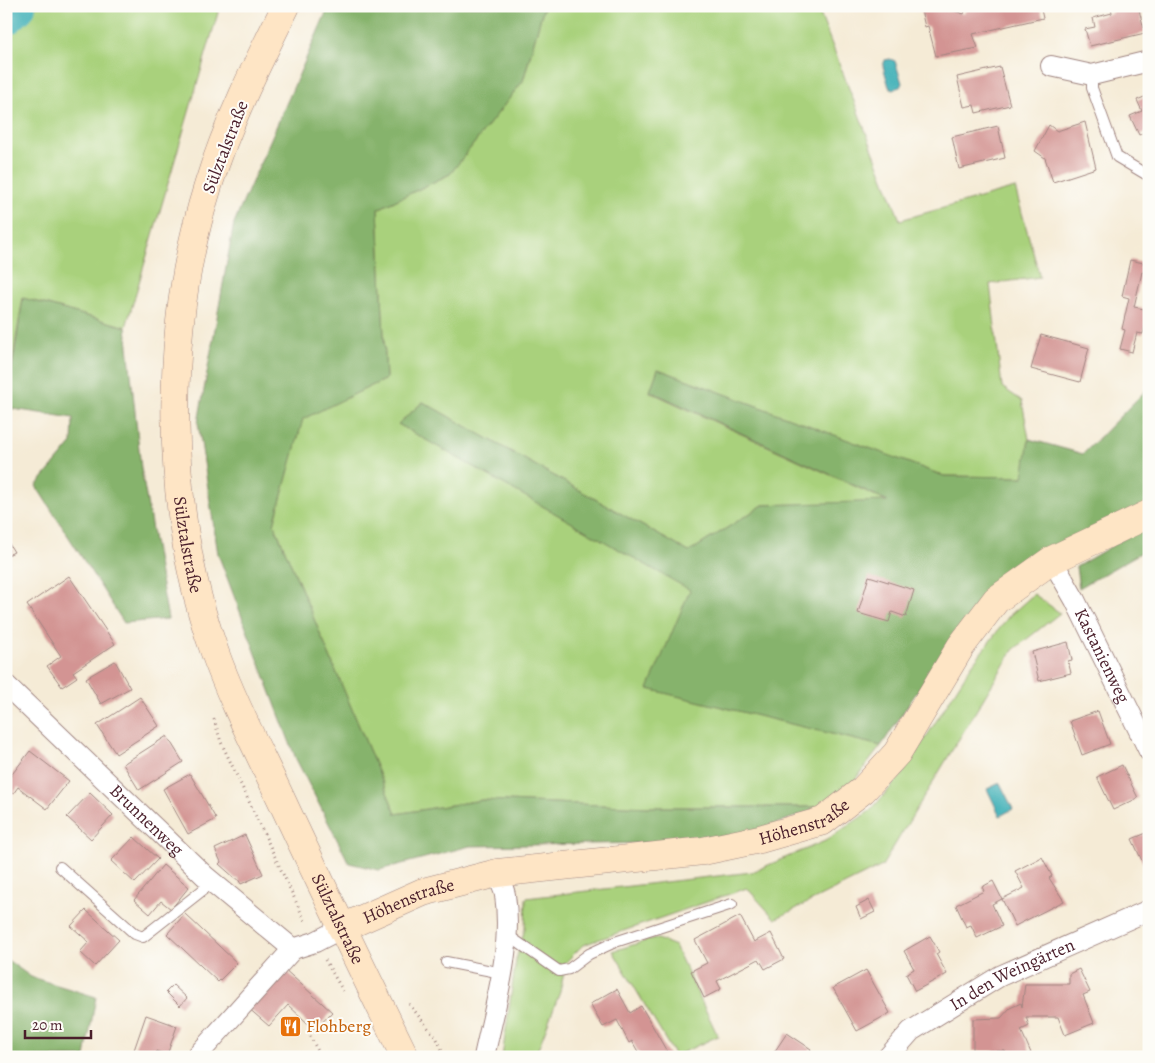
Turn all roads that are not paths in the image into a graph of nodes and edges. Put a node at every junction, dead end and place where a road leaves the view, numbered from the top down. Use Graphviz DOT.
graph roads {
  1 [pos="286,6"];
  2 [pos="1149,61"];
  3 [pos="1051,66"];
  4 [pos="1092,75"];
  5 [pos="1149,176"];
  6 [pos="1149,514"];
  7 [pos="1052,560"];
  8 [pos="6,685"];
  9 [pos="1149,751"];
  10 [pos="60,867"];
  11 [pos="497,874"];
  12 [pos="213,882"];
  13 [pos="732,904"];
  14 [pos="1149,910"];
  15 [pos="342,928"];
  16 [pos="506,934"];
  17 [pos="293,950"];
  18 [pos="446,962"];
  19 [pos="502,973"];
  20 [pos="196,1057"];
  21 [pos="405,1057"];
  22 [pos="484,1057"];
  23 [pos="888,1057"];
  1 -- 15 [label="main road, Sülztalstraße"];
  2 -- 4 [label="street"];
  3 -- 4 [label="street"];
  4 -- 5 [label="lane"];
  6 -- 7 [label="main road, Höhenstraße"];
  7 -- 9 [label="street, Kastanienweg"];
  7 -- 11 [label="main road, Höhenstraße"];
  8 -- 12 [label="street, Brunnenweg"];
  10 -- 12 [label="lane"];
  11 -- 15 [label="main road, Höhenstraße"];
  11 -- 16 [label="street"];
  12 -- 17 [label="street, Brunnenweg"];
  13 -- 16 [label="lane"];
  14 -- 23 [label="street, In den Weingärten"];
  15 -- 17 [label="street"];
  15 -- 21 [label="main road, Sülztalstraße"];
  16 -- 19 [label="street"];
  17 -- 20 [label="street"];
  18 -- 19 [label="lane"];
  19 -- 22 [label="street"];
}
